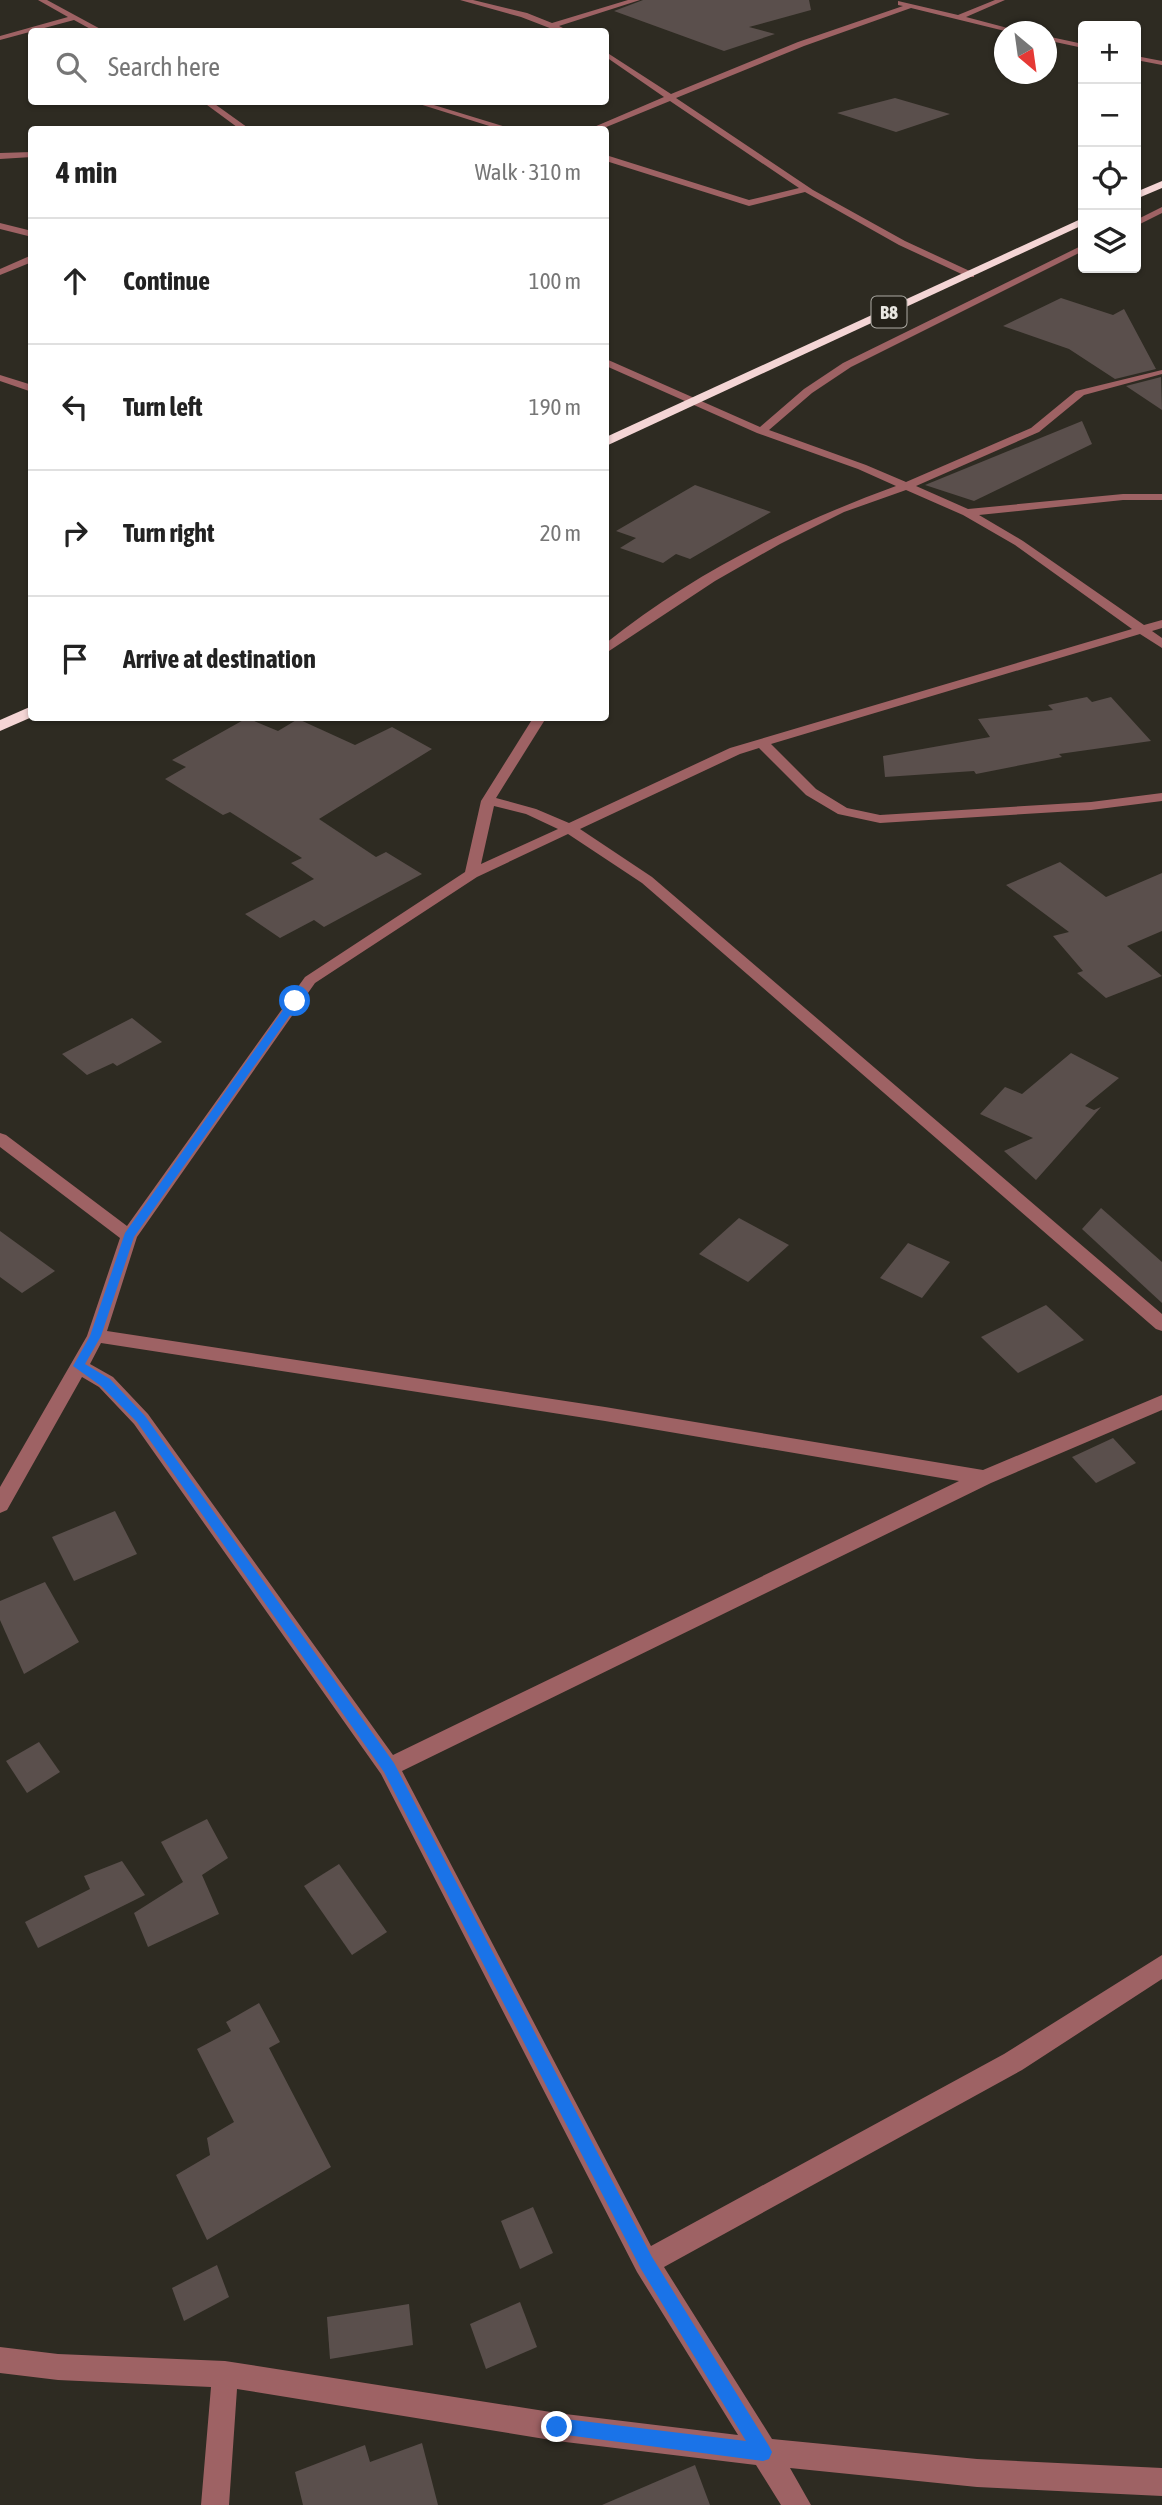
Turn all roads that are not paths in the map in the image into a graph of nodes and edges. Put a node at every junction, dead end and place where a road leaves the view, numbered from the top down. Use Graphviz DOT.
graph roads {
  1 [pos="42,0"];
  2 [pos="464,0"];
  3 [pos="636,0"];
  4 [pos="892,0"];
  5 [pos="1001,0"];
  6 [pos="911,5"];
  7 [pos="75,17"];
  8 [pos="958,17"];
  9 [pos="554,25"];
  10 [pos="994,26"];
  11 [pos="36,28"];
  12 [pos="96,28"];
  13 [pos="560,28"];
  14 [pos="28,30"];
  15 [pos="0,38"];
  16 [pos="1057,40"];
  17 [pos="1078,45"];
  18 [pos="609,56"];
  19 [pos="1141,59"];
  20 [pos="1162,63"];
  21 [pos="671,96"];
  22 [pos="211,105"];
  23 [pos="427,105"];
  24 [pos="241,126"];
  25 [pos="498,126"];
  26 [pos="600,126"];
  27 [pos="28,154"];
  28 [pos="0,156"];
  29 [pos="609,159"];
  30 [pos="1162,184"];
  31 [pos="807,189"];
  32 [pos="1141,194"];
  33 [pos="1162,210"];
  34 [pos="1141,220"];
  35 [pos="1078,223"];
  36 [pos="0,226"];
  37 [pos="28,233"];
  38 [pos="1078,250"];
  39 [pos="28,260"];
  40 [pos="0,272"];
  41 [pos="971,275"];
  42 [pos="609,363"];
  43 [pos="1161,372"];
  44 [pos="0,377"];
  45 [pos="28,388"];
  46 [pos="693,400"];
  47 [pos="761,431"];
  48 [pos="609,441"];
  49 [pos="908,486"];
  50 [pos="1162,497"];
  51 [pos="967,513"];
  52 [pos="1162,624"];
  53 [pos="1142,629"];
  54 [pos="1162,644"];
  55 [pos="609,647"];
  56 [pos="28,713"];
  57 [pos="537,721"];
  58 [pos="0,726"];
  59 [pos="762,743"];
  60 [pos="1162,797"];
  61 [pos="488,801"];
  62 [pos="567,829"];
  63 [pos="472,874"];
  64 [pos="2,1142"];
  65 [pos="129,1236"];
  66 [pos="1162,1324"];
  67 [pos="96,1336"];
  68 [pos="79,1366"];
  69 [pos="1162,1402"];
  70 [pos="984,1478"];
  71 [pos="0,1505"];
  72 [pos="389,1767"];
  73 [pos="1162,1966"];
  74 [pos="646,2263"];
  75 [pos="0,2360"];
  76 [pos="225,2374"];
  77 [pos="763,2452"];
  78 [pos="1162,2482"];
  79 [pos="215,2505"];
  80 [pos="797,2505"];
  1 -- 7 [label="street"];
  2 -- 9 [label="street"];
  3 -- 9 [label="street"];
  4 -- 6 [label="street"];
  5 -- 8 [label="street"];
  6 -- 8 [label="street"];
  6 -- 21 [label="street"];
  7 -- 11 [label="street"];
  7 -- 12 [label="street"];
  8 -- 10 [label="street"];
  9 -- 13 [label="street"];
  14 -- 15 [label="street"];
  16 -- 17 [label="street"];
  18 -- 21 [label="street"];
  19 -- 20 [label="street"];
  21 -- 26 [label="street"];
  21 -- 31 [label="street"];
  22 -- 24 [label="street"];
  23 -- 25 [label="street"];
  27 -- 28 [label="street"];
  29 -- 31 [label="street"];
  30 -- 32 [label="highway"];
  31 -- 41 [label="street"];
  33 -- 34 [label="street"];
  35 -- 41 [label="highway, B8"];
  36 -- 37 [label="street"];
  38 -- 47 [label="street"];
  39 -- 40 [label="street"];
  41 -- 46 [label="highway, B8"];
  42 -- 46 [label="street"];
  43 -- 49 [label="street"];
  44 -- 45 [label="street"];
  46 -- 47 [label="street"];
  46 -- 48 [label="highway, B8"];
  47 -- 49 [label="street"];
  49 -- 51 [label="street"];
  49 -- 55 [label="street"];
  50 -- 51 [label="street"];
  51 -- 53 [label="street"];
  52 -- 53 [label="street"];
  53 -- 54 [label="street"];
  53 -- 59 [label="street"];
  56 -- 58 [label="highway"];
  57 -- 61 [label="street"];
  59 -- 60 [label="street"];
  59 -- 62 [label="street"];
  61 -- 62 [label="street"];
  61 -- 63 [label="street"];
  62 -- 63 [label="street"];
  62 -- 66 [label="street"];
  63 -- 65 [label="street"];
  64 -- 65 [label="street"];
  65 -- 67 [label="street"];
  67 -- 68 [label="street"];
  67 -- 70 [label="street"];
  68 -- 71 [label="street"];
  68 -- 72 [label="street"];
  69 -- 70 [label="street"];
  70 -- 72 [label="street"];
  72 -- 74 [label="street"];
  73 -- 74 [label="street"];
  74 -- 77 [label="street"];
  75 -- 76 [label="street"];
  76 -- 77 [label="street"];
  76 -- 79 [label="street"];
  77 -- 78 [label="street"];
  77 -- 80 [label="street"];
}
